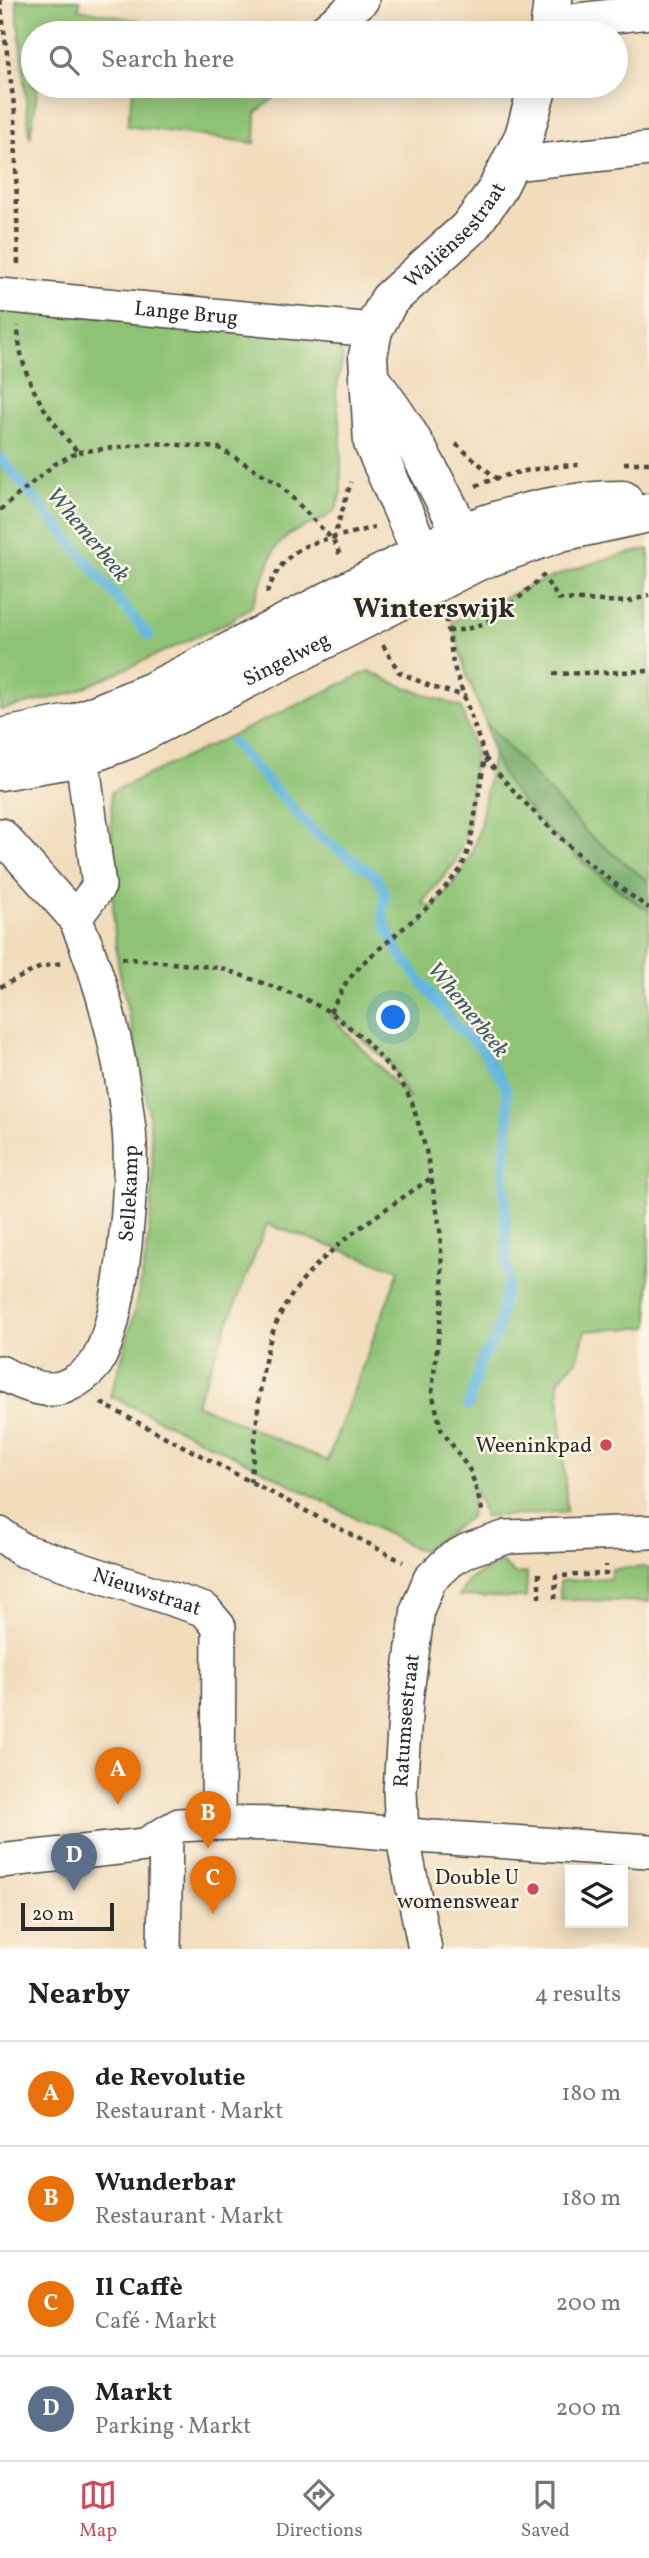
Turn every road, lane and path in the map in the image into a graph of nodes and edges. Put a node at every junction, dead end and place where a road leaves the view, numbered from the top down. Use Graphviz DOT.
graph roads {
  1 [pos="1,0"];
  2 [pos="362,0"];
  3 [pos="649,12"];
  4 [pos="551,19"];
  5 [pos="337,21"];
  6 [pos="535,98"];
  7 [pos="649,149"];
  8 [pos="512,164"];
  9 [pos="9,296"];
  10 [pos="373,330"];
  11 [pos="368,377"];
  12 [pos="78,452"];
  13 [pos="649,503"];
  14 [pos="0,510"];
  15 [pos="649,513"];
  16 [pos="333,540"];
  17 [pos="469,547"];
  18 [pos="434,583"];
  19 [pos="649,595"];
  20 [pos="448,631"];
  21 [pos="383,644"];
  22 [pos="649,671"];
  23 [pos="553,674"];
  24 [pos="466,696"];
  25 [pos="0,738"];
  26 [pos="82,757"];
  27 [pos="485,757"];
  28 [pos="0,771"];
  29 [pos="1,835"];
  30 [pos="649,908"];
  31 [pos="75,918"];
  32 [pos="93,959"];
  33 [pos="0,987"];
  34 [pos="330,1012"];
  35 [pos="432,1178"];
  36 [pos="0,1372"];
  37 [pos="69,1385"];
  38 [pos="250,1482"];
  39 [pos="649,1532"];
  40 [pos="1,1537"];
  41 [pos="488,1542"];
  42 [pos="606,1564"];
  43 [pos="539,1567"];
  44 [pos="424,1594"];
  45 [pos="539,1598"];
  46 [pos="555,1599"];
  47 [pos="218,1823"];
  48 [pos="166,1833"];
  49 [pos="402,1834"];
  50 [pos="649,1851"];
  51 [pos="15,1863"];
  52 [pos="163,1949"];
  53 [pos="425,1949"];
  1 -- 9 [label="path"];
  2 -- 5 [label="street"];
  3 -- 4 [label="street"];
  6 -- 8 [label="main road, Waliënsestraat"];
  7 -- 8 [label="street"];
  8 -- 10 [label="main road, Waliënsestraat"];
  9 -- 10 [label="street, Lange Brug"];
  9 -- 12 [label="path"];
  10 -- 11 [label="main road, Waliënsestraat"];
  11 -- 17 [label="main road"];
  11 -- 18 [label="main road, Waliënsestraat"];
  12 -- 14 [label="path"];
  12 -- 16 [label="path"];
  13 -- 17 [label="main road, Singelweg"];
  15 -- 17 [label="main road, Singelweg"];
  17 -- 18 [label="main road, Singelweg"];
  18 -- 20 [label="path"];
  18 -- 25 [label="main road, Singelweg"];
  18 -- 26 [label="main road, Singelweg"];
  19 -- 20 [label="path"];
  20 -- 24 [label="path"];
  21 -- 24 [label="path"];
  22 -- 23 [label="path"];
  24 -- 27 [label="path"];
  26 -- 28 [label="main road, Singelweg"];
  26 -- 31 [label="street"];
  27 -- 30 [label="path"];
  27 -- 34 [label="path"];
  29 -- 31 [label="street, Sellekamp"];
  31 -- 32 [label="street, Sellekamp"];
  32 -- 33 [label="path"];
  32 -- 34 [label="path"];
  32 -- 37 [label="street, Sellekamp"];
  34 -- 35 [label="path"];
  35 -- 38 [label="path"];
  35 -- 41 [label="path"];
  36 -- 37 [label="street"];
  37 -- 38 [label="path"];
  38 -- 44 [label="path"];
  39 -- 41 [label="street"];
  40 -- 47 [label="street, Nieuwstraat"];
  41 -- 44 [label="street"];
  42 -- 46 [label="path"];
  43 -- 45 [label="path"];
  44 -- 49 [label="street, Ratumsestraat"];
  47 -- 48 [label="street"];
  47 -- 49 [label="street"];
  48 -- 51 [label="street"];
  48 -- 52 [label="street"];
  49 -- 50 [label="street"];
  49 -- 53 [label="street, Ratumsestraat"];
}
